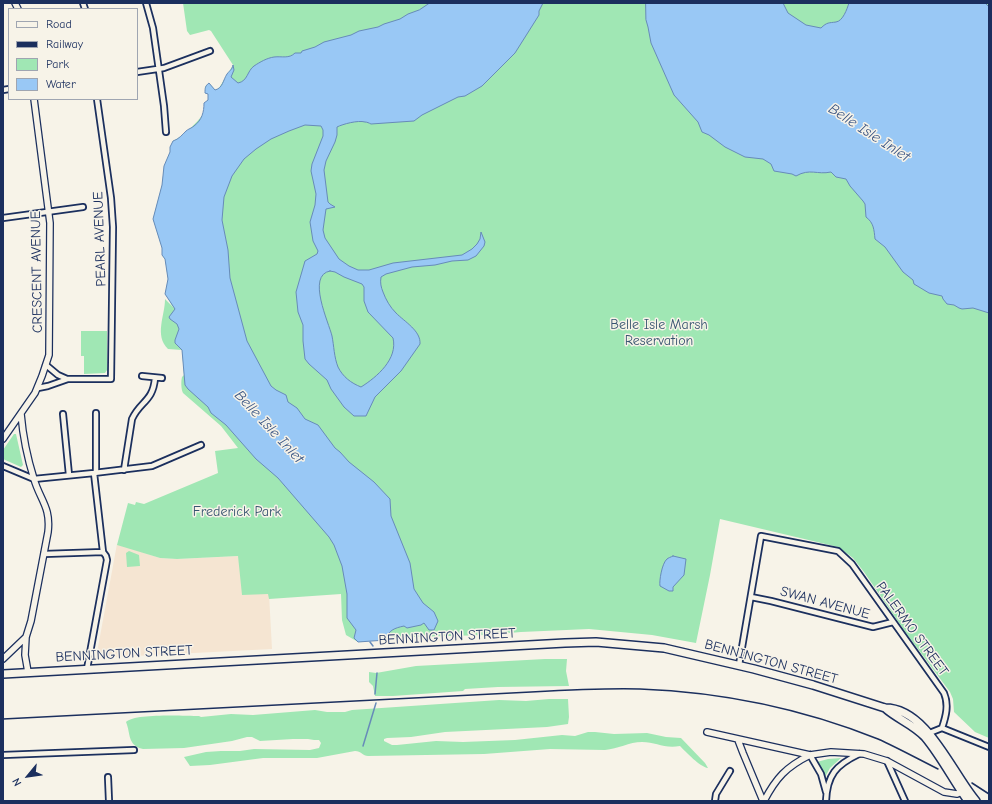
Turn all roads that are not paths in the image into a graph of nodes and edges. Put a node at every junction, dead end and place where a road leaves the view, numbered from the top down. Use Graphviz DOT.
graph roads {
  1 [pos="146,3"];
  2 [pos="210,51"];
  3 [pos="159,69"];
  4 [pos="138,72"];
  5 [pos="34,100"];
  6 [pos="97,100"];
  7 [pos="166,132"];
  8 [pos="83,207"];
  9 [pos="49,212"];
  10 [pos="3,218"];
  11 [pos="46,365"];
  12 [pos="142,376"];
  13 [pos="155,378"];
  14 [pos="162,378"];
  15 [pos="68,379"];
  16 [pos="38,388"];
  17 [pos="96,413"];
  18 [pos="21,414"];
  19 [pos="63,414"];
  20 [pos="3,439"];
  21 [pos="201,445"];
  22 [pos="4,467"];
  23 [pos="124,470"];
  24 [pos="95,473"];
  25 [pos="69,475"];
  26 [pos="34,479"];
  27 [pos="103,552"];
  28 [pos="44,554"];
  29 [pos="751,597"];
  30 [pos="893,622"];
  31 [pos="26,637"];
  32 [pos="3,659"];
  33 [pos="739,665"];
  34 [pos="87,669"];
  35 [pos="28,672"];
  36 [pos="3,674"];
  37 [pos="942,728"];
  38 [pos="707,732"];
  39 [pos="927,734"];
  40 [pos="738,740"];
  41 [pos="989,747"];
  42 [pos="134,750"];
  43 [pos="859,754"];
  44 [pos="3,755"];
  45 [pos="810,755"];
  46 [pos="887,761"];
  47 [pos="730,771"];
  48 [pos="108,777"];
  49 [pos="965,791"];
  50 [pos="826,792"];
  51 [pos="109,801"];
  52 [pos="715,801"];
  53 [pos="764,801"];
  54 [pos="826,801"];
  55 [pos="905,801"];
  56 [pos="968,801"];
  57 [pos="976,801"];
  1 -- 3 [label="street"];
  2 -- 3 [label="street"];
  3 -- 4 [label="street"];
  3 -- 7 [label="street"];
  5 -- 9 [label="street, CRESCENT AVENUE"];
  6 -- 15 [label="street, PEARL AVENUE"];
  8 -- 9 [label="street"];
  9 -- 10 [label="street"];
  9 -- 11 [label="street, CRESCENT AVENUE"];
  11 -- 15 [label="street"];
  11 -- 16 [label="street, CRESCENT AVENUE"];
  12 -- 13 [label="street"];
  13 -- 14 [label="street"];
  13 -- 23 [label="street"];
  15 -- 16 [label="street"];
  16 -- 18 [label="street, CRESCENT AVENUE"];
  17 -- 24 [label="street"];
  18 -- 20 [label="street, CRESCENT AVENUE"];
  18 -- 26 [label="street"];
  19 -- 25 [label="street"];
  21 -- 23 [label="street"];
  22 -- 26 [label="street"];
  23 -- 24 [label="street"];
  24 -- 25 [label="street"];
  24 -- 27 [label="street"];
  25 -- 26 [label="street"];
  26 -- 28 [label="street"];
  27 -- 28 [label="street"];
  27 -- 34 [label="street"];
  28 -- 31 [label="street"];
  29 -- 30 [label="street, SWAN AVENUE"];
  29 -- 30 [label="street, PALERMO STREET"];
  29 -- 33 [label="street"];
  30 -- 37 [label="street, PALERMO STREET"];
  31 -- 32 [label="street"];
  31 -- 35 [label="street"];
  33 -- 34 [label="main road, BENNINGTON STREET"];
  33 -- 39 [label="main road, BENNINGTON STREET"];
  34 -- 35 [label="main road, BENNINGTON STREET"];
  35 -- 36 [label="main road, BENNINGTON STREET"];
  37 -- 39 [label="street"];
  37 -- 41 [label="street"];
  38 -- 40 [label="street"];
  39 -- 49 [label="main road, BENNINGTON STREET"];
  40 -- 45 [label="street"];
  40 -- 53 [label="street"];
  42 -- 44 [label="street"];
  43 -- 45 [label="street"];
  43 -- 46 [label="street"];
  43 -- 50 [label="street"];
  45 -- 50 [label="street"];
  45 -- 53 [label="street"];
  46 -- 49 [label="street"];
  46 -- 55 [label="street"];
  47 -- 52 [label="street"];
  48 -- 51 [label="street"];
  49 -- 56 [label="main road, BENNINGTON STREET"];
  49 -- 57 [label="main road, BENNINGTON STREET"];
  50 -- 54 [label="street"];
}
